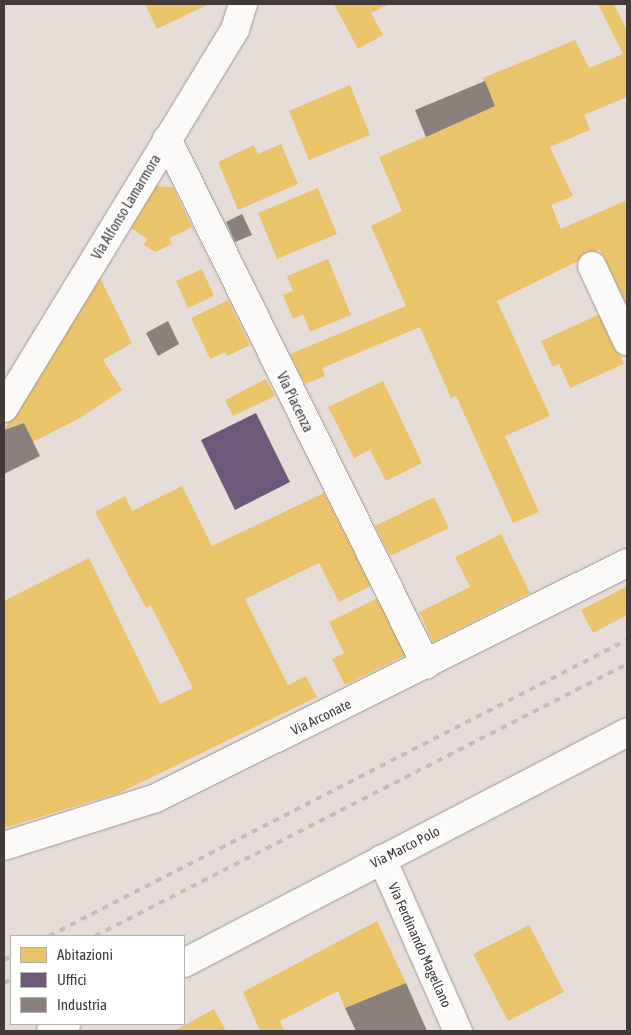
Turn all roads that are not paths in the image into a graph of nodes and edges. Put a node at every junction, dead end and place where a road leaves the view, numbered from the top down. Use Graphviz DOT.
graph roads {
  1 [pos="246,5"];
  2 [pos="167,139"];
  3 [pos="592,266"];
  4 [pos="627,341"];
  5 [pos="4,408"];
  6 [pos="627,563"];
  7 [pos="426,665"];
  8 [pos="627,732"];
  9 [pos="4,846"];
  10 [pos="382,859"];
  11 [pos="185,961"];
  12 [pos="64,1025"];
  13 [pos="51,1031"];
  14 [pos="458,1031"];
  1 -- 2 [label="street, Via Alfonso Lamarmora"];
  2 -- 5 [label="street, Via Alfonso Lamarmora"];
  2 -- 7 [label="street, Via Piacenza"];
  3 -- 4 [label="street"];
  6 -- 7 [label="street, Via Arconate"];
  7 -- 9 [label="street, Via Arconate"];
  8 -- 10 [label="street, Via Marco Polo"];
  10 -- 11 [label="street, Via Marco Polo"];
  10 -- 14 [label="street, Via Ferdinando Magellano"];
  12 -- 13 [label="street"];
}
